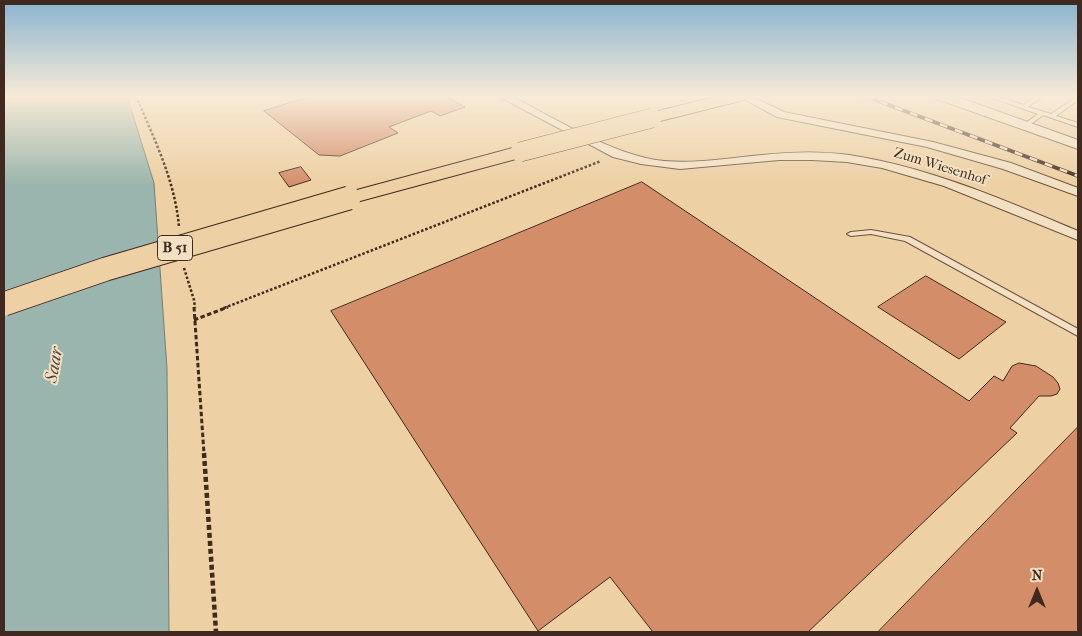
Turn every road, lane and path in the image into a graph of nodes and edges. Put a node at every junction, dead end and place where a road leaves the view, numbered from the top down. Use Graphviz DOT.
graph roads {
  1 [pos="148,126"];
  2 [pos="558,126"];
  3 [pos="622,126"];
  4 [pos="833,126"];
  5 [pos="1025,126"];
  6 [pos="1078,145"];
  7 [pos="617,154"];
  8 [pos="1078,192"];
  9 [pos="180,230"];
  10 [pos="851,234"];
  11 [pos="1078,236"];
  12 [pos="181,260"];
  13 [pos="4,304"];
  14 [pos="194,320"];
  15 [pos="1078,334"];
  16 [pos="216,632"];
  1 -- 9 [label="path"];
  2 -- 7 [label="street, Zum Wiesenhof"];
  3 -- 13 [label="main road, B 51, bridge"];
  4 -- 8 [label="street"];
  5 -- 6 [label="street"];
  7 -- 11 [label="street, Zum Wiesenhof"];
  7 -- 14 [label="path"];
  10 -- 15 [label="lane"];
  12 -- 14 [label="path"];
  14 -- 16 [label="path"];
}
